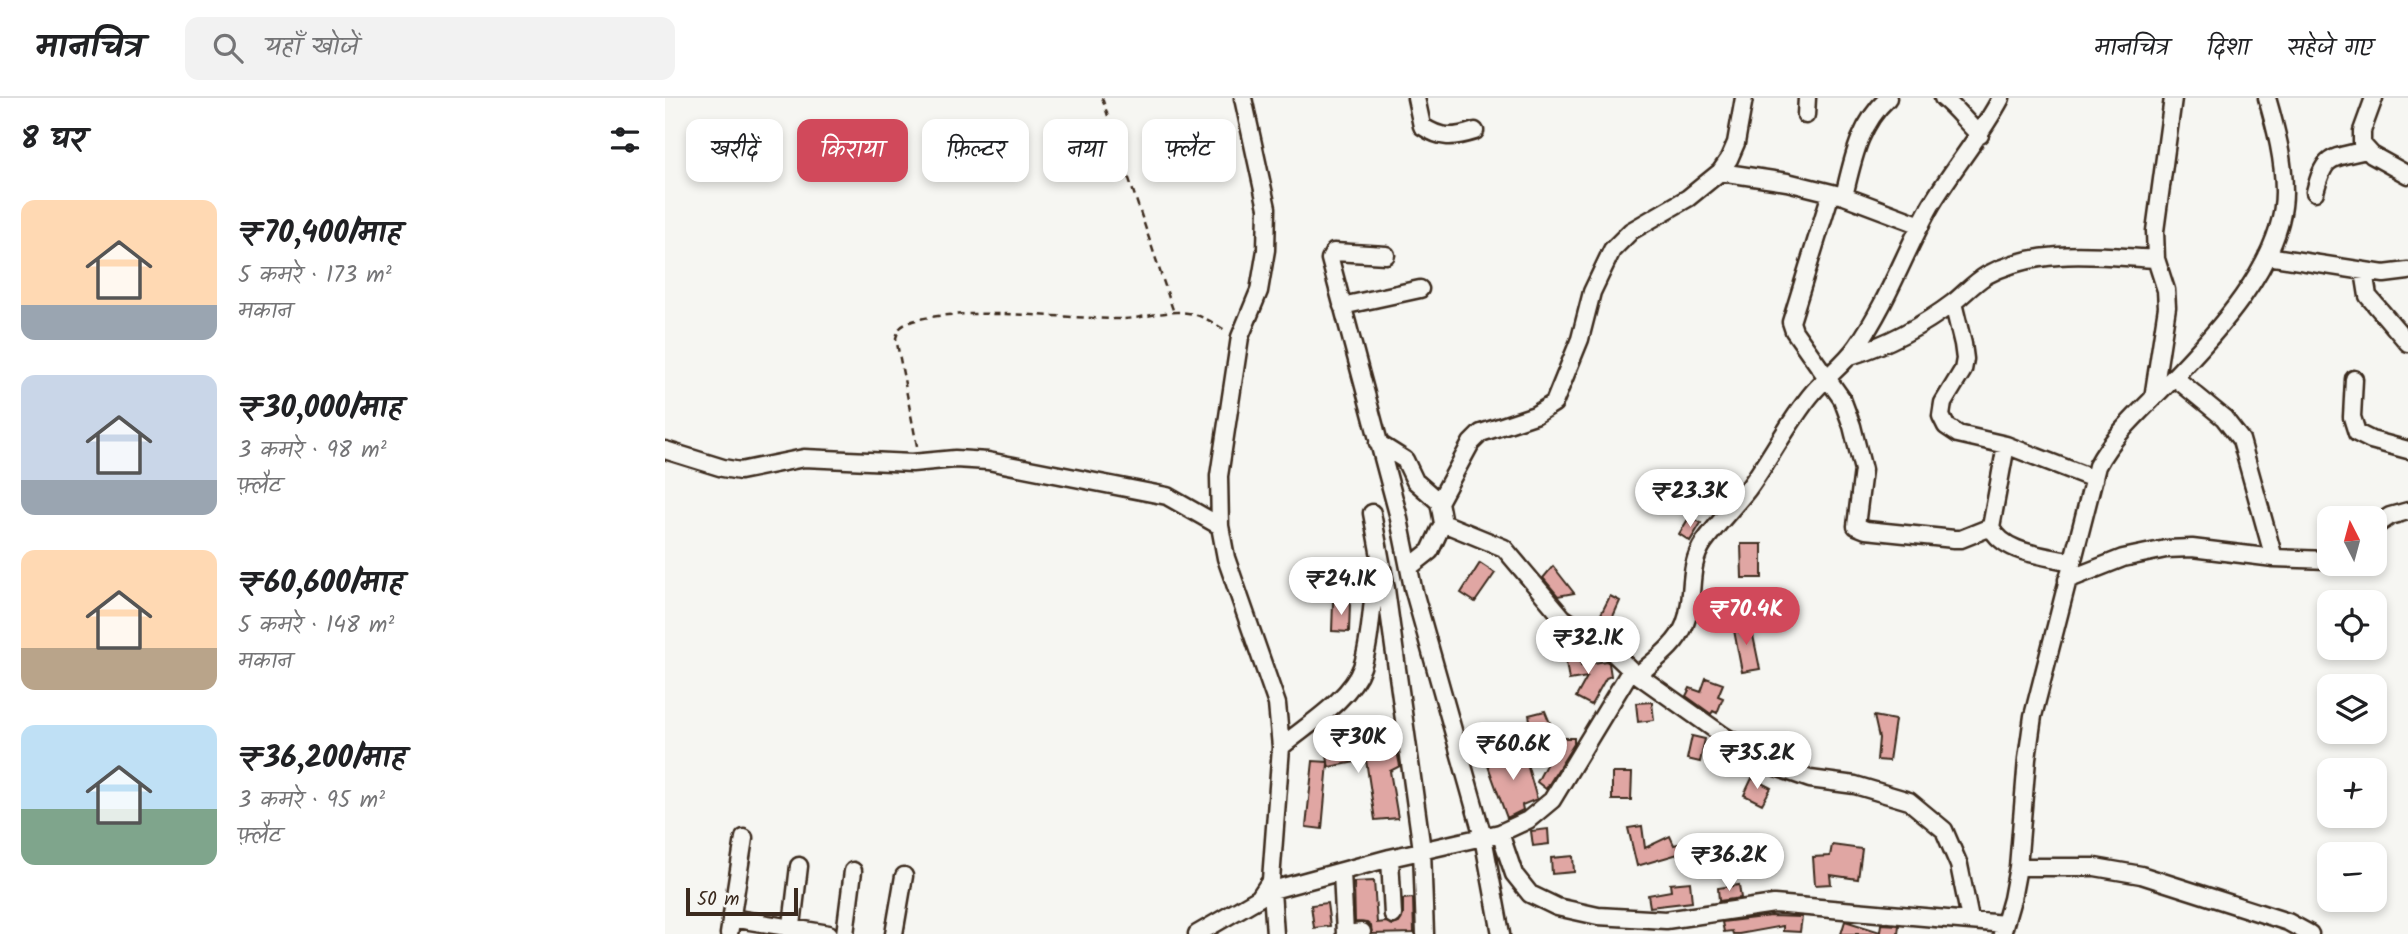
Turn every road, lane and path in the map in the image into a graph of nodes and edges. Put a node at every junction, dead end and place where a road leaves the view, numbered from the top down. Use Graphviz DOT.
graph roads {
  1 [pos="1103,98"];
  2 [pos="1243,98"];
  3 [pos="1416,98"];
  4 [pos="1744,98"];
  5 [pos="1888,98"];
  6 [pos="1943,98"];
  7 [pos="2001,98"];
  8 [pos="2173,98"];
  9 [pos="2267,98"];
  10 [pos="2374,98"];
  11 [pos="1475,131"];
  12 [pos="1980,135"];
  13 [pos="2366,150"];
  14 [pos="1720,172"];
  15 [pos="2408,176"];
  16 [pos="2315,191"];
  17 [pos="1837,194"];
  18 [pos="1920,225"];
  19 [pos="1386,255"];
  20 [pos="2267,256"];
  21 [pos="2156,259"];
  22 [pos="2364,271"];
  23 [pos="2408,271"];
  24 [pos="1420,289"];
  25 [pos="1953,303"];
  26 [pos="1342,306"];
  27 [pos="1174,313"];
  28 [pos="1240,337"];
  29 [pos="2408,343"];
  30 [pos="1850,356"];
  31 [pos="2173,377"];
  32 [pos="1826,378"];
  33 [pos="2354,379"];
  34 [pos="2153,398"];
  35 [pos="1378,443"];
  36 [pos="2006,445"];
  37 [pos="665,450"];
  38 [pos="2408,450"];
  39 [pos="920,463"];
  40 [pos="2094,479"];
  41 [pos="1439,502"];
  42 [pos="2408,511"];
  43 [pos="1372,513"];
  44 [pos="2387,518"];
  45 [pos="1443,523"];
  46 [pos="1220,526"];
  47 [pos="1991,527"];
  48 [pos="2274,558"];
  49 [pos="2317,560"];
  50 [pos="2071,562"];
  51 [pos="1411,566"];
  52 [pos="2067,580"];
  53 [pos="1413,588"];
  54 [pos="1380,590"];
  55 [pos="1635,672"];
  56 [pos="1281,747"];
  57 [pos="1500,832"];
  58 [pos="1483,837"];
  59 [pos="744,838"];
  60 [pos="1422,850"];
  61 [pos="1390,858"];
  62 [pos="799,866"];
  63 [pos="2018,867"];
  64 [pos="853,871"];
  65 [pos="1342,872"];
  66 [pos="904,876"];
  67 [pos="1269,892"];
  68 [pos="1393,915"];
  69 [pos="1970,919"];
  70 [pos="730,926"];
  71 [pos="2003,929"];
  72 [pos="791,931"];
  73 [pos="1352,933"];
  74 [pos="829,934"];
  75 [pos="845,934"];
  76 [pos="894,934"];
  77 [pos="1197,934"];
  78 [pos="1275,934"];
  79 [pos="1425,934"];
  80 [pos="1501,934"];
  81 [pos="2310,934"];
  1 -- 27 [label="path"];
  2 -- 28 [label="street"];
  3 -- 11 [label="street"];
  4 -- 14 [label="street"];
  5 -- 17 [label="street"];
  6 -- 12 [label="street"];
  7 -- 12 [label="street"];
  8 -- 21 [label="street"];
  9 -- 20 [label="street"];
  10 -- 13 [label="street"];
  12 -- 18 [label="street"];
  13 -- 15 [label="street"];
  13 -- 16 [label="street"];
  14 -- 17 [label="street"];
  14 -- 41 [label="street"];
  17 -- 18 [label="street"];
  17 -- 32 [label="street"];
  18 -- 30 [label="street"];
  19 -- 26 [label="street"];
  20 -- 22 [label="street"];
  20 -- 31 [label="street"];
  21 -- 25 [label="street"];
  21 -- 34 [label="street"];
  22 -- 23 [label="street"];
  22 -- 29 [label="street"];
  24 -- 26 [label="street"];
  25 -- 30 [label="street"];
  25 -- 36 [label="street"];
  26 -- 35 [label="street"];
  27 -- 28 [label="path"];
  27 -- 39 [label="path"];
  28 -- 46 [label="street"];
  30 -- 32 [label="street"];
  31 -- 34 [label="street"];
  31 -- 48 [label="street"];
  32 -- 47 [label="street"];
  32 -- 55 [label="street"];
  33 -- 38 [label="street"];
  34 -- 40 [label="street"];
  35 -- 41 [label="street"];
  35 -- 51 [label="street"];
  36 -- 40 [label="street"];
  36 -- 47 [label="street"];
  37 -- 39 [label="street"];
  39 -- 46 [label="street"];
  40 -- 50 [label="street"];
  41 -- 45 [label="street"];
  42 -- 44 [label="street"];
  43 -- 54 [label="street"];
  45 -- 51 [label="street"];
  45 -- 55 [label="street"];
  46 -- 56 [label="street"];
  47 -- 50 [label="street"];
  48 -- 49 [label="street"];
  48 -- 52 [label="street"];
  50 -- 52 [label="street"];
  51 -- 53 [label="street"];
  52 -- 63 [label="street"];
  53 -- 54 [label="street"];
  53 -- 58 [label="street"];
  54 -- 56 [label="street"];
  54 -- 60 [label="street"];
  55 -- 57 [label="street"];
  55 -- 69 [label="street"];
  56 -- 67 [label="street"];
  57 -- 58 [label="street"];
  57 -- 69 [label="street"];
  58 -- 60 [label="street"];
  58 -- 80 [label="street"];
  59 -- 70 [label="street"];
  60 -- 61 [label="street"];
  60 -- 79 [label="street"];
  61 -- 65 [label="street"];
  61 -- 68 [label="street"];
  62 -- 72 [label="street"];
  63 -- 71 [label="street"];
  63 -- 81 [label="street"];
  64 -- 75 [label="street"];
  65 -- 67 [label="street"];
  65 -- 73 [label="street"];
  66 -- 76 [label="street"];
  67 -- 77 [label="street"];
  67 -- 78 [label="street"];
  69 -- 71 [label="street"];
  70 -- 72 [label="street"];
  72 -- 74 [label="street"];
}
